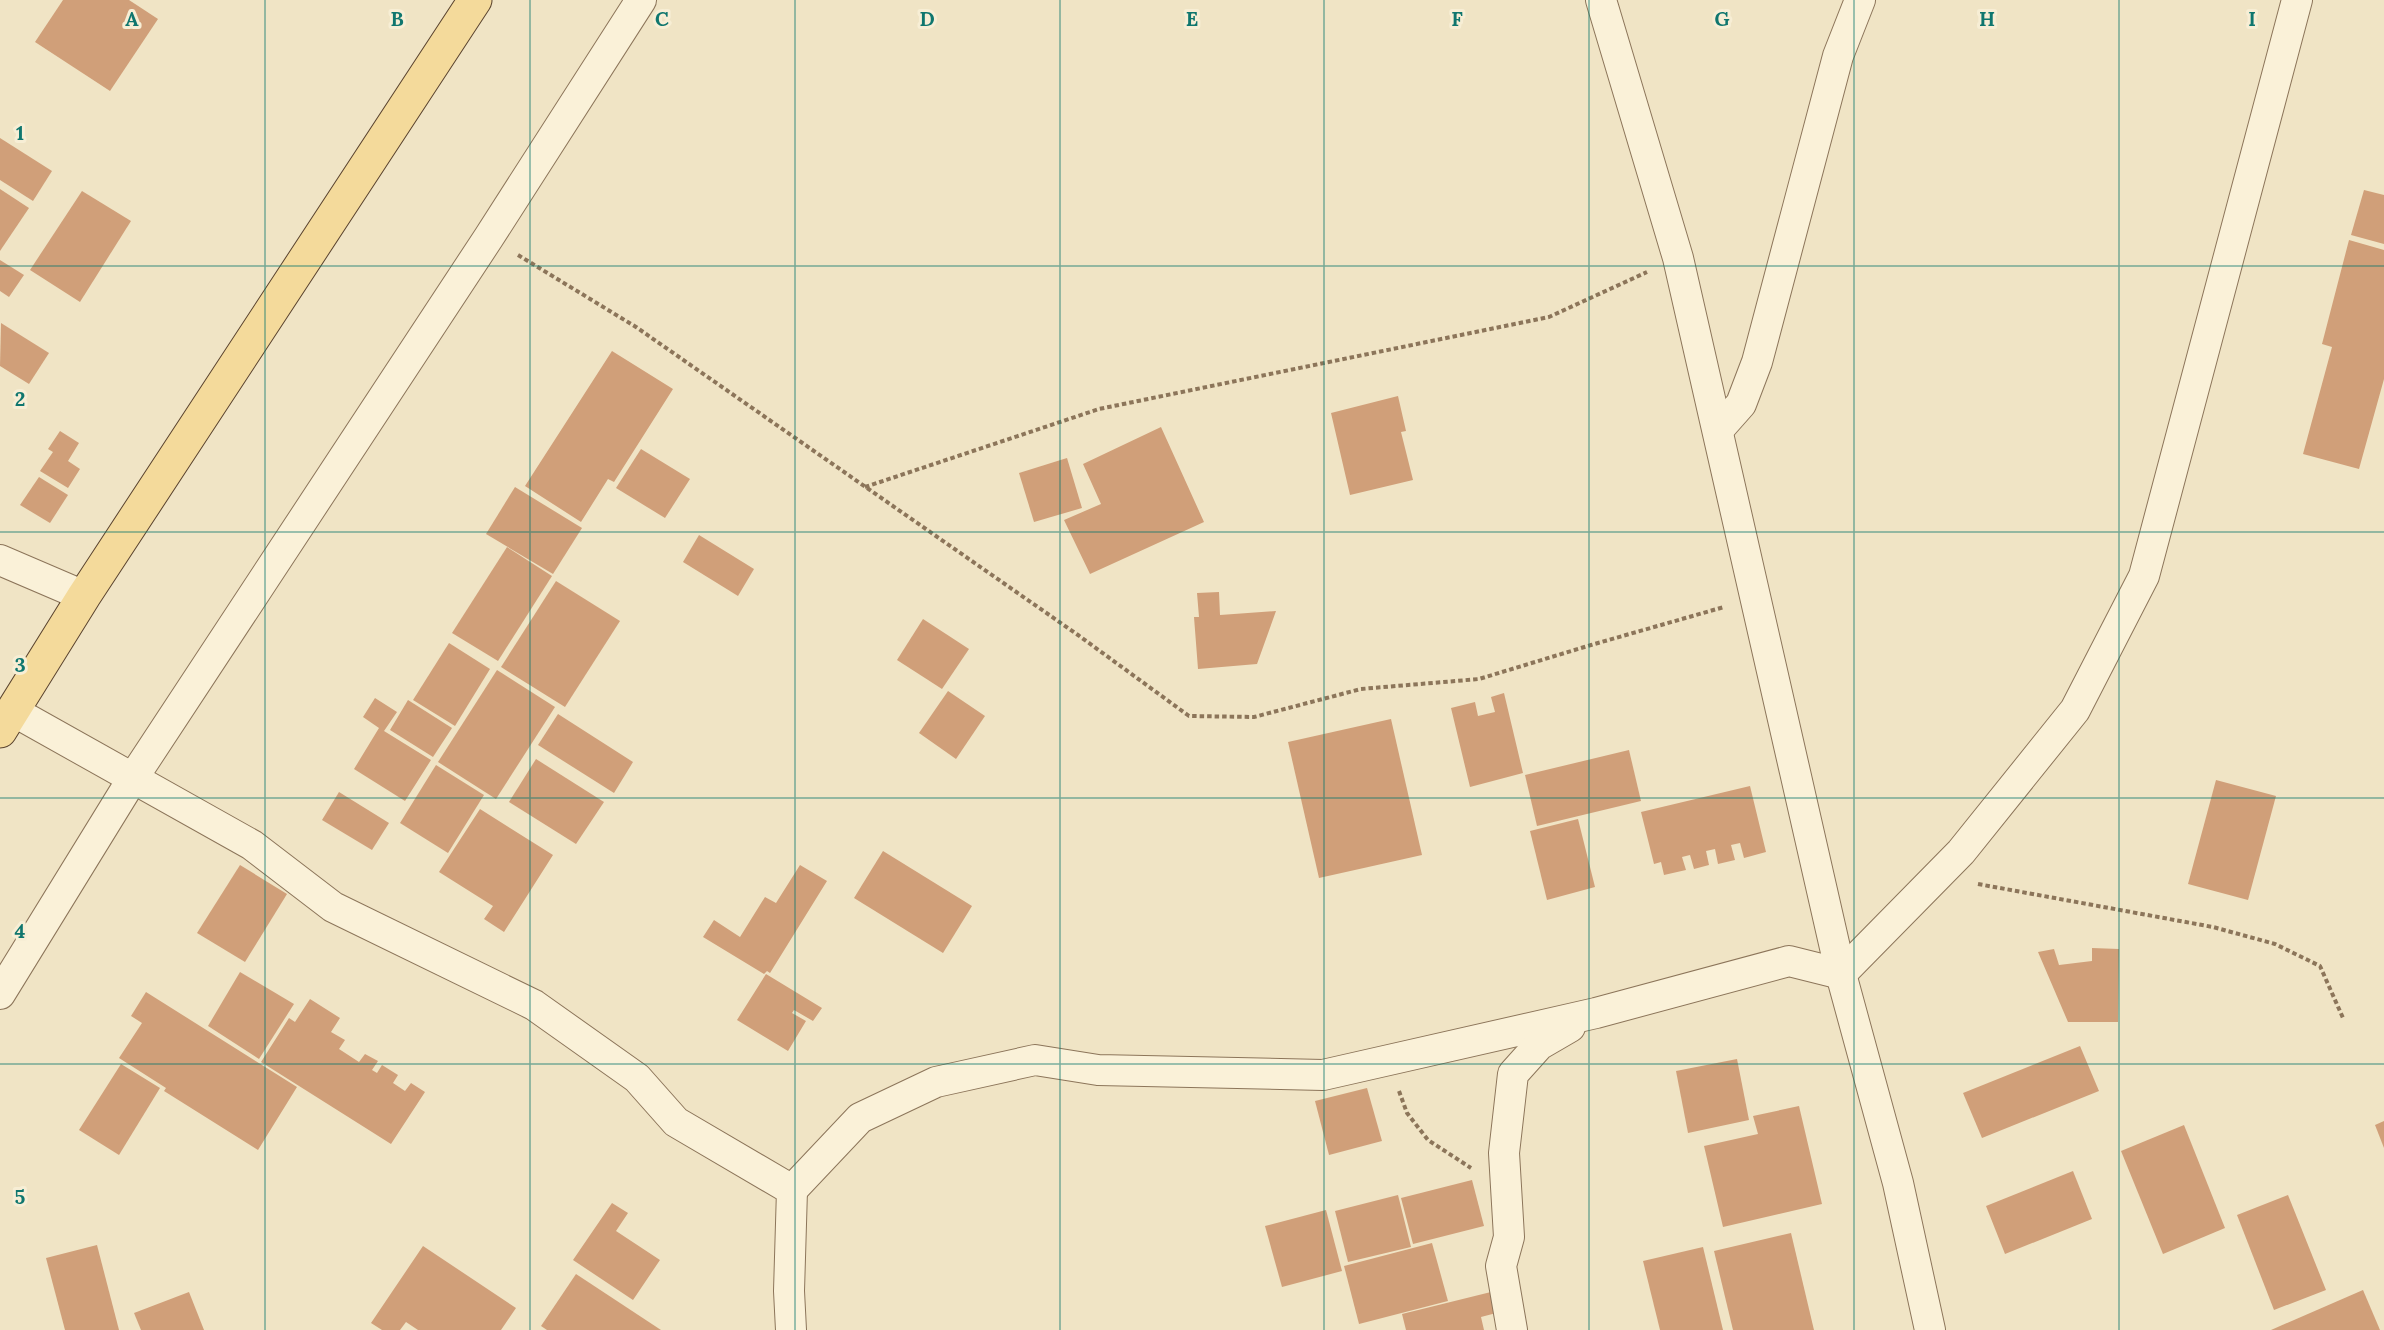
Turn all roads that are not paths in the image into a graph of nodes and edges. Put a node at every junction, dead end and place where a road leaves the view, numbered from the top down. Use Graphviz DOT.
graph roads {
  1 [pos="476,0"];
  2 [pos="641,0"];
  3 [pos="1601,0"];
  4 [pos="1860,0"];
  5 [pos="2297,0"];
  6 [pos="1718,430"];
  7 [pos="0,560"];
  8 [pos="84,596"];
  9 [pos="6,721"];
  10 [pos="133,778"];
  11 [pos="1841,974"];
  12 [pos="0,994"];
  13 [pos="1596,1013"];
  14 [pos="792,1190"];
  15 [pos="791,1330"];
  16 [pos="1512,1330"];
  17 [pos="1930,1330"];
  1 -- 8 [label="main road"];
  2 -- 10 [label="street"];
  3 -- 6 [label="street"];
  4 -- 6 [label="street"];
  5 -- 11 [label="street"];
  6 -- 11 [label="street"];
  7 -- 8 [label="street"];
  8 -- 9 [label="main road"];
  9 -- 10 [label="street"];
  10 -- 12 [label="street"];
  10 -- 14 [label="street"];
  11 -- 13 [label="street"];
  11 -- 17 [label="street"];
  13 -- 14 [label="street"];
  13 -- 16 [label="street"];
  14 -- 15 [label="street"];
}
